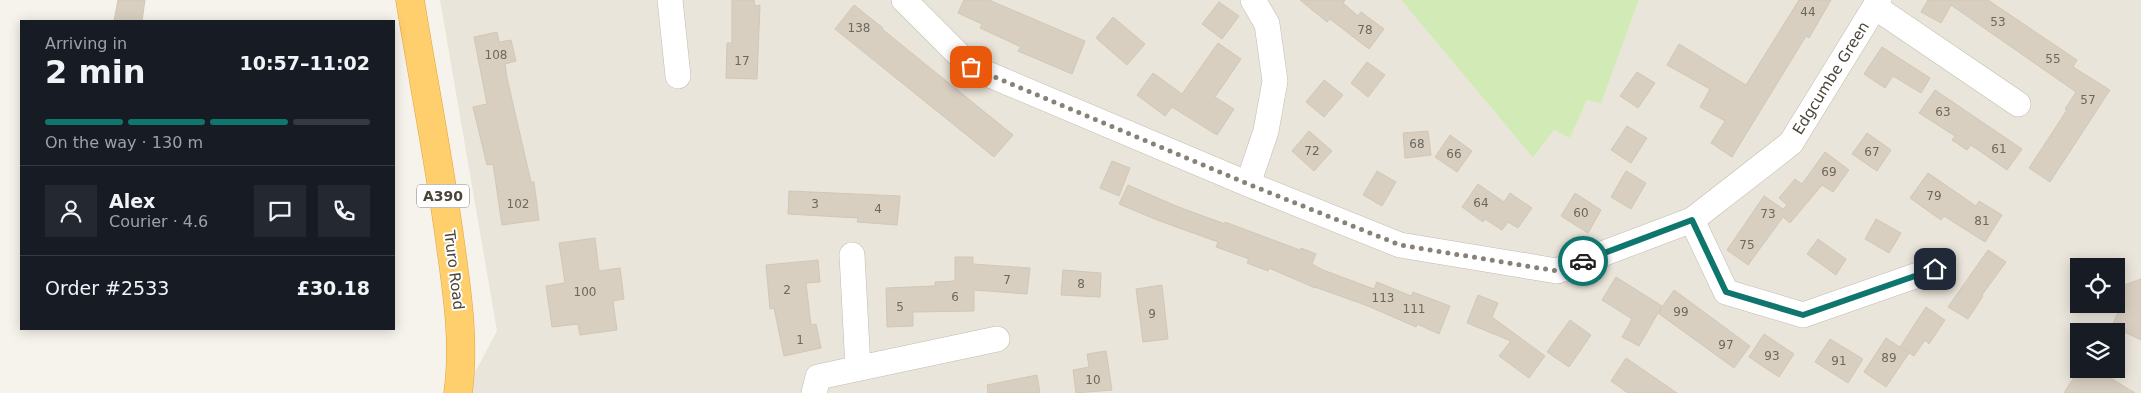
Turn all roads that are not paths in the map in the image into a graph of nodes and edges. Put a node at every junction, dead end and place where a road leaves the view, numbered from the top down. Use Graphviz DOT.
graph roads {
  1 [pos="410,0"];
  2 [pos="670,0"];
  3 [pos="904,0"];
  4 [pos="1253,0"];
  5 [pos="1877,4"];
  6 [pos="678,76"];
  7 [pos="2018,104"];
  8 [pos="1248,184"];
  9 [pos="1692,220"];
  10 [pos="852,254"];
  11 [pos="1935,269"];
  12 [pos="997,339"];
  13 [pos="858,368"];
  14 [pos="458,393"];
  15 [pos="814,393"];
  1 -- 14 [label="highway, Truro Road / A390"];
  2 -- 6 [label="street"];
  3 -- 8 [label="street, Edgcumbe Green"];
  4 -- 8 [label="street"];
  5 -- 7 [label="street, Edgcumbe Green"];
  5 -- 9 [label="street, Edgcumbe Green"];
  8 -- 9 [label="street, Edgcumbe Green"];
  9 -- 11 [label="street"];
  10 -- 13 [label="street"];
  12 -- 13 [label="street"];
  13 -- 15 [label="street"];
}
